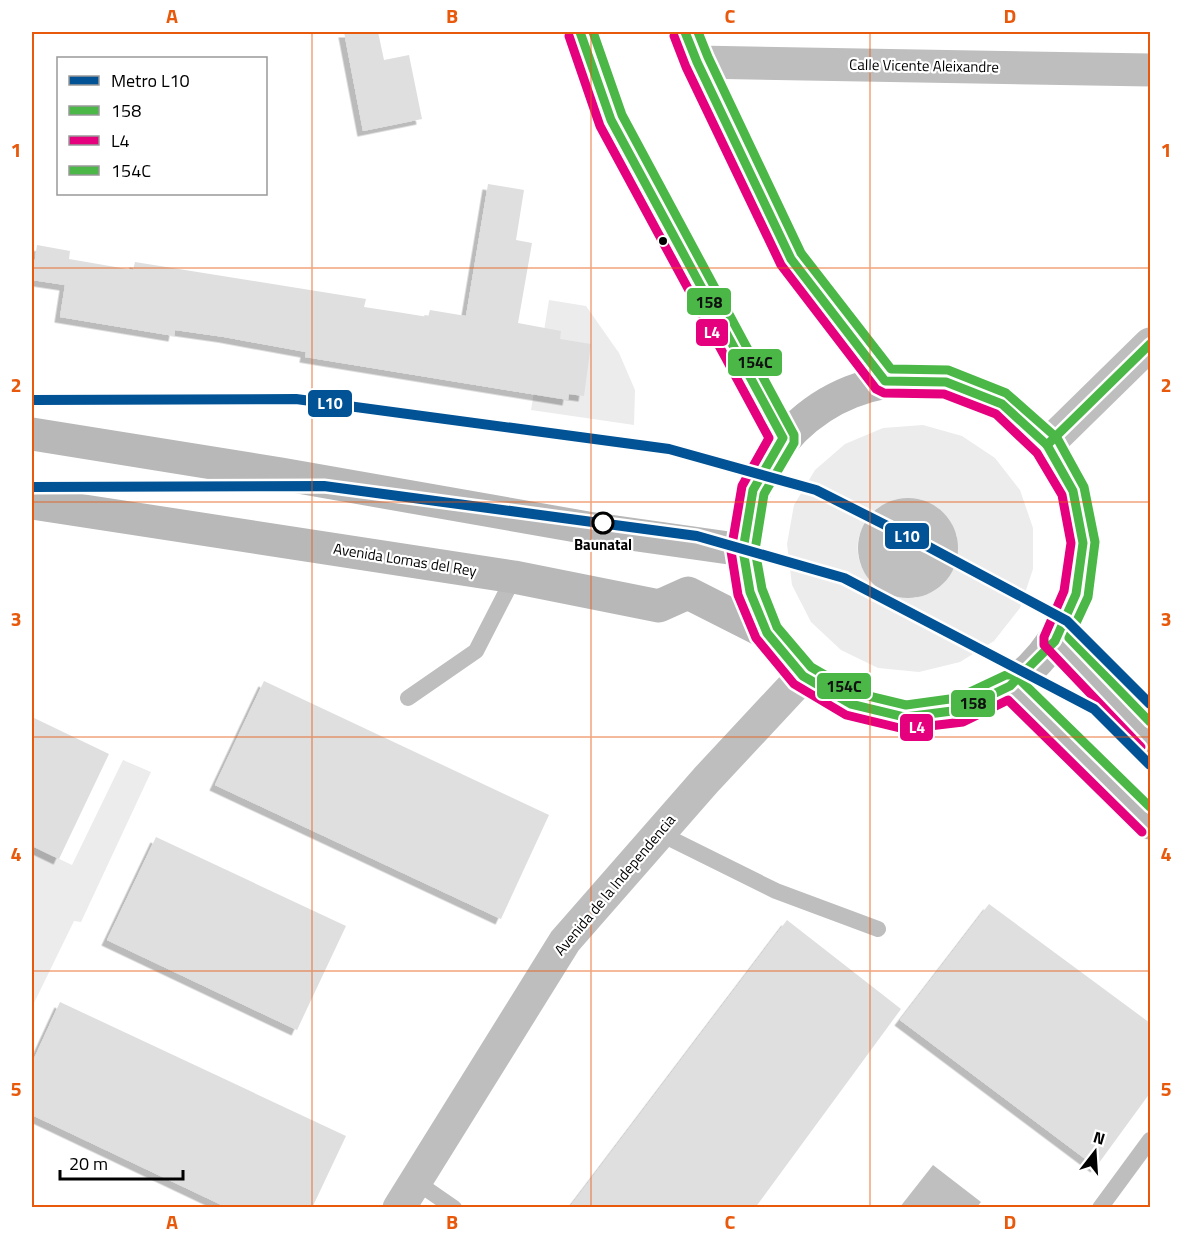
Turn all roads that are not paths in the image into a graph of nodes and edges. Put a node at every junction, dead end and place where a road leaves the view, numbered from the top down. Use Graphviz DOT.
graph roads {
  1 [pos="580,32"];
  2 [pos="685,32"];
  3 [pos="697,62"];
  4 [pos="1150,70"];
  5 [pos="1150,344"];
  6 [pos="885,381"];
  7 [pos="32,434"];
  8 [pos="783,438"];
  9 [pos="1047,445"];
  10 [pos="32,503"];
  11 [pos="743,550"];
  12 [pos="514,577"];
  13 [pos="767,633"];
  14 [pos="1055,641"];
  15 [pos="803,676"];
  16 [pos="1010,687"];
  17 [pos="408,698"];
  18 [pos="1150,739"];
  19 [pos="1150,823"];
  20 [pos="659,833"];
  21 [pos="878,929"];
  22 [pos="1150,1140"];
  23 [pos="407,1194"];
  24 [pos="454,1208"];
  25 [pos="1100,1208"];
  1 -- 8 [label="main road"];
  2 -- 3 [label="main road"];
  3 -- 4 [label="street, Calle Vicente Aleixandre"];
  3 -- 6 [label="main road"];
  5 -- 9 [label="street"];
  6 -- 8 [label="main road"];
  6 -- 9 [label="main road"];
  7 -- 11 [label="main road"];
  8 -- 11 [label="main road"];
  9 -- 14 [label="main road"];
  10 -- 12 [label="main road, Avenida Lomas del Rey"];
  11 -- 13 [label="main road"];
  12 -- 13 [label="main road, Avenida Lomas del Rey"];
  12 -- 17 [label="lane"];
  13 -- 15 [label="main road"];
  14 -- 16 [label="main road"];
  14 -- 18 [label="main road"];
  15 -- 16 [label="main road"];
  15 -- 20 [label="street, Avenida de la Independencia"];
  16 -- 19 [label="main road"];
  20 -- 21 [label="lane"];
  20 -- 23 [label="street, Avenida de la Independencia"];
  22 -- 25 [label="lane"];
  23 -- 24 [label="lane"];
}
